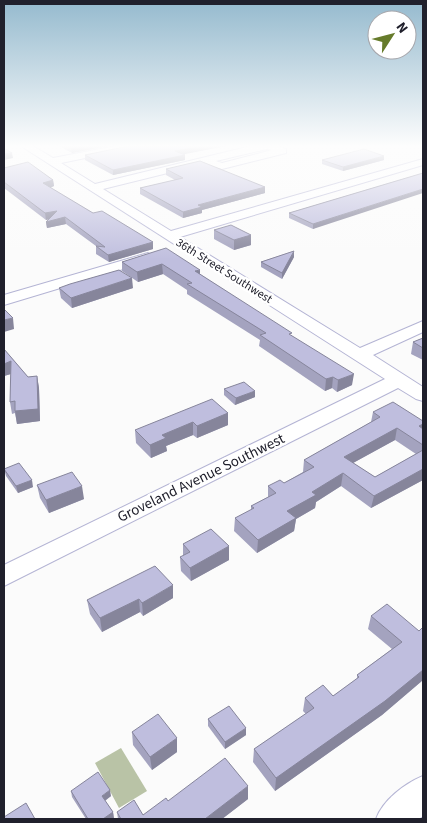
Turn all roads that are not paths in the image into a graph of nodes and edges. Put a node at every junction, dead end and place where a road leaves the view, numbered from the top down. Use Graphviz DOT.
graph roads {
  1 [pos="87,184"];
  2 [pos="107,184"];
  3 [pos="145,184"];
  4 [pos="355,184"];
  5 [pos="93,188"];
  6 [pos="106,196"];
  7 [pos="166,247"];
  8 [pos="4,300"];
  9 [pos="423,326"];
  10 [pos="359,355"];
  11 [pos="399,380"];
  12 [pos="423,395"];
  13 [pos="4,576"];
  14 [pos="423,793"];
  15 [pos="393,819"];
  1 -- 5 [label="street, 36th Street Southwest"];
  2 -- 5 [label="street"];
  3 -- 6 [label="street"];
  4 -- 7 [label="street"];
  5 -- 6 [label="street, 36th Street Southwest"];
  6 -- 7 [label="street, 36th Street Southwest"];
  7 -- 8 [label="street"];
  7 -- 10 [label="street, 36th Street Southwest"];
  9 -- 10 [label="street"];
  10 -- 11 [label="street, 36th Street Southwest"];
  11 -- 12 [label="street, 36th Street Southwest"];
  11 -- 13 [label="street, Groveland Avenue Southwest"];
  14 -- 15 [label="street"];
}
